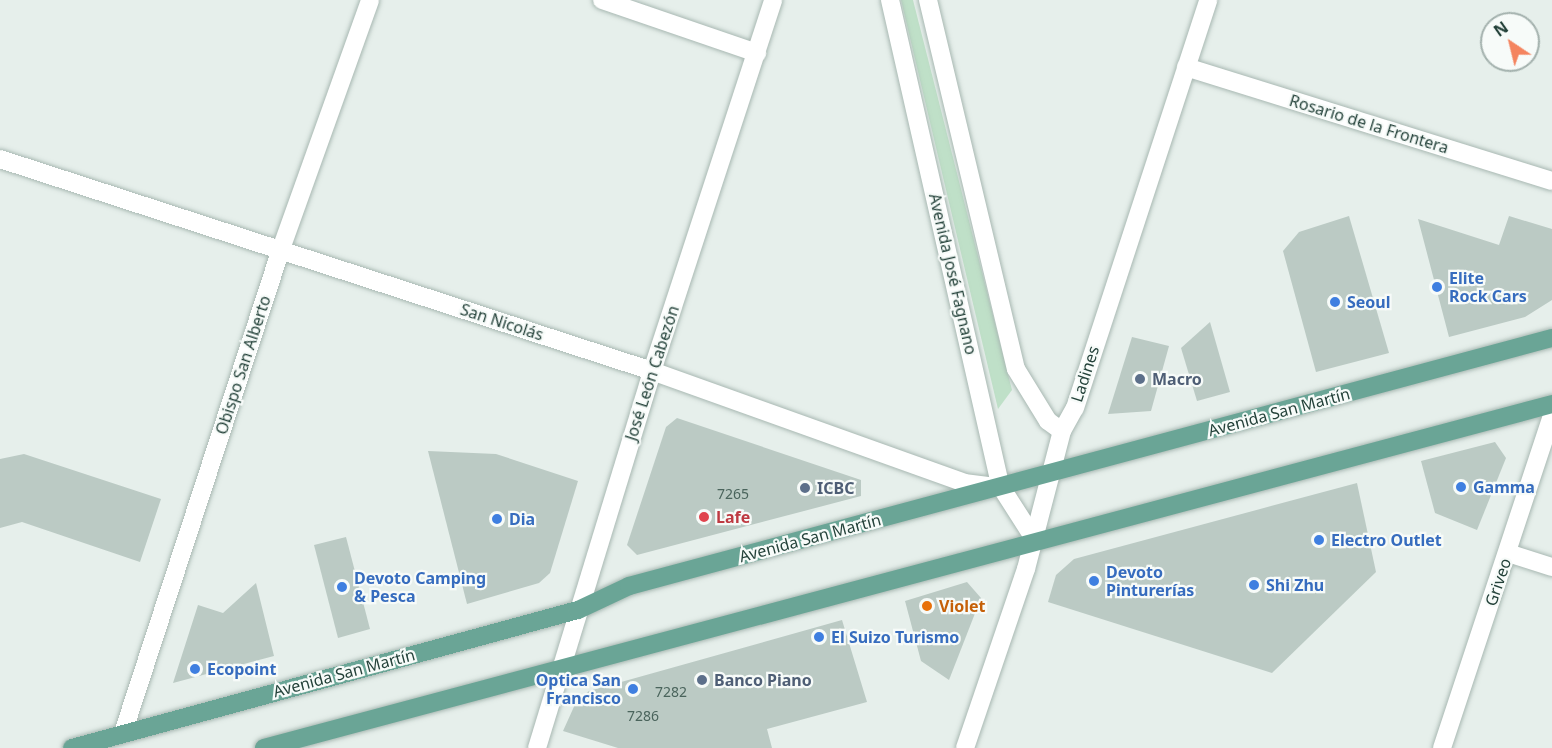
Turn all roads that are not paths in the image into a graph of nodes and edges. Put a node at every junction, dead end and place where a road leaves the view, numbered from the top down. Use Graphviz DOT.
graph roads {
  1 [pos="370,0"];
  2 [pos="602,0"];
  3 [pos="774,0"];
  4 [pos="890,0"];
  5 [pos="928,0"];
  6 [pos="1208,0"];
  7 [pos="757,53"];
  8 [pos="1186,68"];
  9 [pos="0,159"];
  10 [pos="1552,181"];
  11 [pos="281,249"];
  12 [pos="1552,338"];
  13 [pos="652,371"];
  14 [pos="1552,404"];
  15 [pos="1552,416"];
  16 [pos="1062,431"];
  17 [pos="1055,472"];
  18 [pos="1001,487"];
  19 [pos="1035,540"];
  20 [pos="1508,553"];
  21 [pos="1552,567"];
  22 [pos="578,610"];
  23 [pos="562,665"];
  24 [pos="123,733"];
  25 [pos="72,748"];
  26 [pos="264,748"];
  27 [pos="537,748"];
  28 [pos="965,748"];
  29 [pos="1442,748"];
  1 -- 11 [label="street, Obispo San Alberto"];
  2 -- 7 [label="street"];
  3 -- 7 [label="street, José León Cabezón"];
  4 -- 18 [label="street, Avenida José Fagnano"];
  5 -- 16 [label="street"];
  6 -- 8 [label="street, Ladines"];
  7 -- 13 [label="street, José León Cabezón"];
  8 -- 10 [label="street, Rosario de la Frontera"];
  8 -- 16 [label="street, Ladines"];
  9 -- 11 [label="street, San Nicolás"];
  11 -- 13 [label="street, San Nicolás"];
  11 -- 24 [label="street, Obispo San Alberto"];
  12 -- 17 [label="main road, Avenida San Martín"];
  13 -- 18 [label="street, San Nicolás"];
  13 -- 22 [label="street, José León Cabezón"];
  14 -- 19 [label="main road"];
  15 -- 20 [label="street, Griveo"];
  16 -- 17 [label="street, Ladines"];
  17 -- 18 [label="main road, Avenida San Martín"];
  17 -- 19 [label="street, Ladines"];
  18 -- 19 [label="street, Avenida José Fagnano"];
  18 -- 22 [label="main road, Avenida San Martín"];
  19 -- 23 [label="main road"];
  19 -- 28 [label="street, Ladines"];
  20 -- 21 [label="street"];
  20 -- 29 [label="street, Griveo"];
  22 -- 23 [label="street, José León Cabezón"];
  22 -- 24 [label="main road, Avenida San Martín"];
  23 -- 26 [label="main road"];
  23 -- 27 [label="street, José León Cabezón"];
  24 -- 25 [label="main road, Avenida San Martín"];
}
